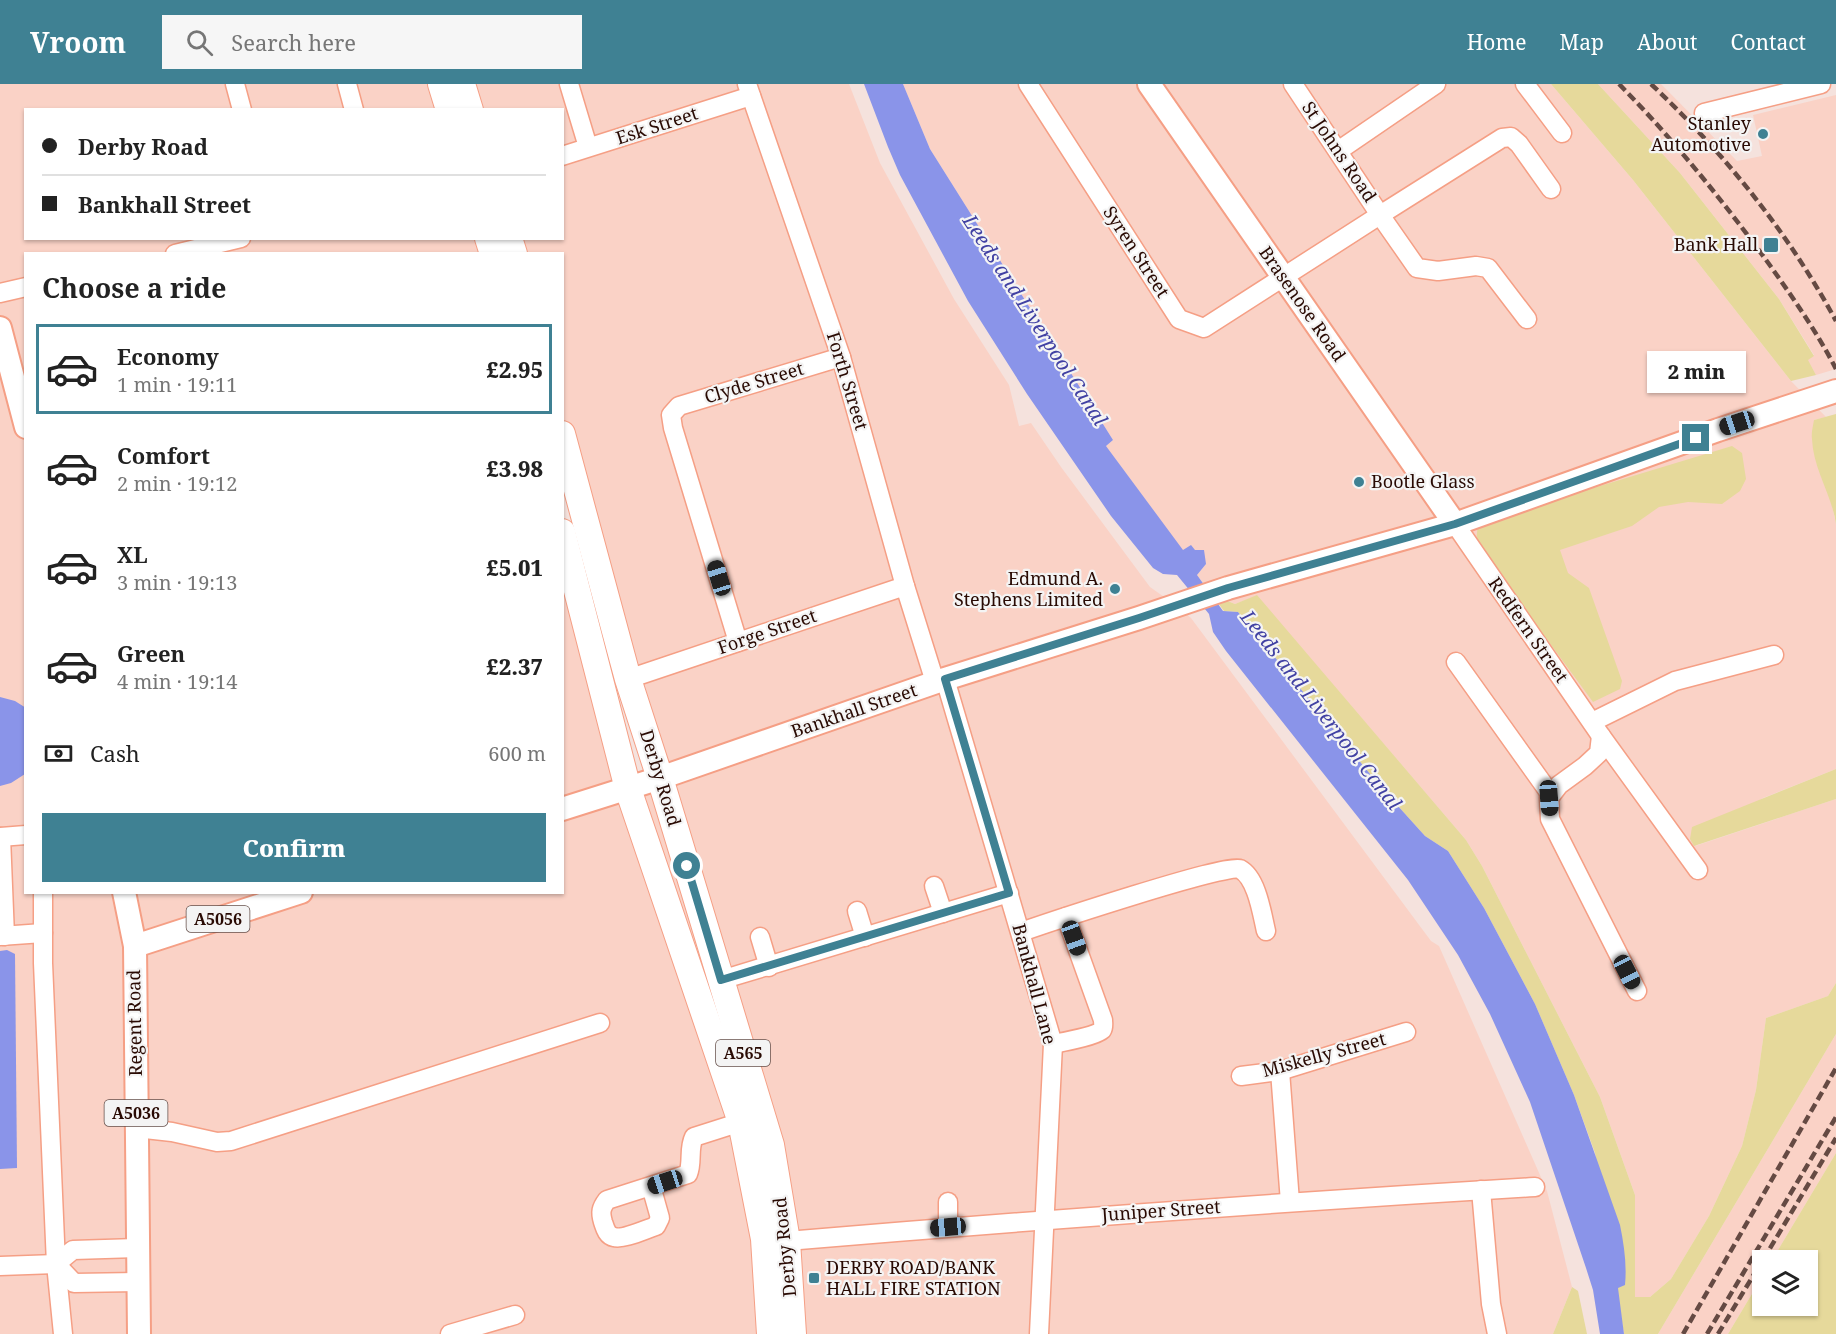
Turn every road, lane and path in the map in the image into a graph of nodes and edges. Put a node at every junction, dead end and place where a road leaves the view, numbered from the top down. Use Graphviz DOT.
graph roads {
  1 [pos="235,84"];
  2 [pos="347,84"];
  3 [pos="441,84"];
  4 [pos="462,84"];
  5 [pos="569,84"];
  6 [pos="1028,84"];
  7 [pos="1149,84"];
  8 [pos="1293,84"];
  9 [pos="1436,84"];
  10 [pos="1525,84"];
  11 [pos="1821,84"];
  12 [pos="749,90"];
  13 [pos="241,108"];
  14 [pos="353,108"];
  15 [pos="448,108"];
  16 [pos="469,108"];
  17 [pos="1704,113"];
  18 [pos="1562,133"];
  19 [pos="588,147"];
  20 [pos="1338,151"];
  21 [pos="564,155"];
  22 [pos="1551,189"];
  23 [pos="1380,215"];
  24 [pos="233,240"];
  25 [pos="183,252"];
  26 [pos="1284,278"];
  27 [pos="24,287"];
  28 [pos="0,293"];
  29 [pos="1527,319"];
  30 [pos="0,328"];
  31 [pos="841,357"];
  32 [pos="1836,391"];
  33 [pos="24,419"];
  34 [pos="564,441"];
  35 [pos="1455,524"];
  36 [pos="564,540"];
  37 [pos="905,586"];
  38 [pos="610,611"];
  39 [pos="738,642"];
  40 [pos="1774,655"];
  41 [pos="1456,662"];
  42 [pos="628,679"];
  43 [pos="940,681"];
  44 [pos="1596,729"];
  45 [pos="660,778"];
  46 [pos="628,789"];
  47 [pos="1551,795"];
  48 [pos="564,809"];
  49 [pos="24,836"];
  50 [pos="0,837"];
  51 [pos="1698,870"];
  52 [pos="934,886"];
  53 [pos="1009,893"];
  54 [pos="43,894"];
  55 [pos="124,894"];
  56 [pos="295,894"];
  57 [pos="856,910"];
  58 [pos="943,913"];
  59 [pos="1066,917"];
  60 [pos="1266,931"];
  61 [pos="1021,932"];
  62 [pos="43,933"];
  63 [pos="2,936"];
  64 [pos="760,937"];
  65 [pos="865,937"];
  66 [pos="135,946"];
  67 [pos="685,956"];
  68 [pos="769,967"];
  69 [pos="721,980"];
  70 [pos="1637,991"];
  71 [pos="600,1023"];
  72 [pos="1406,1032"];
  73 [pos="1053,1044"];
  74 [pos="1280,1071"];
  75 [pos="1241,1076"];
  76 [pos="741,1122"];
  77 [pos="136,1128"];
  78 [pos="651,1186"];
  79 [pos="1535,1187"];
  80 [pos="1481,1190"];
  81 [pos="948,1202"];
  82 [pos="1290,1202"];
  83 [pos="1045,1220"];
  84 [pos="948,1227"];
  85 [pos="787,1241"];
  86 [pos="137,1248"];
  87 [pos="56,1264"];
  88 [pos="0,1266"];
  89 [pos="138,1282"];
  90 [pos="515,1315"];
  91 [pos="63,1334"];
  92 [pos="139,1334"];
  93 [pos="450,1334"];
  94 [pos="770,1334"];
  95 [pos="793,1334"];
  96 [pos="1039,1334"];
  97 [pos="1497,1334"];
  1 -- 13 [label="street"];
  2 -- 14 [label="street"];
  3 -- 15 [label="highway"];
  4 -- 16 [label="highway"];
  5 -- 19 [label="street"];
  6 -- 26 [label="street, Syren Street"];
  7 -- 26 [label="main road, Brasenose Road"];
  8 -- 20 [label="street, St Johns Road"];
  9 -- 20 [label="street"];
  10 -- 18 [label="street"];
  11 -- 17 [label="street"];
  12 -- 19 [label="street, Esk Street"];
  12 -- 31 [label="street, Forth Street"];
  19 -- 21 [label="street, Esk Street"];
  20 -- 23 [label="street, St Johns Road"];
  22 -- 23 [label="street"];
  23 -- 26 [label="street, St Johns Road"];
  23 -- 29 [label="street"];
  24 -- 25 [label="street"];
  26 -- 35 [label="main road, Brasenose Road"];
  27 -- 28 [label="street"];
  30 -- 33 [label="main road"];
  31 -- 37 [label="street, Forth Street"];
  31 -- 39 [label="street, Clyde Street"];
  32 -- 35 [label="main road, Bankhall Street"];
  34 -- 38 [label="highway, Derby Road / A565"];
  35 -- 43 [label="main road, Bankhall Street"];
  35 -- 44 [label="street, Redfern Street"];
  36 -- 46 [label="highway, Derby Road / A565"];
  37 -- 39 [label="street, Forge Street"];
  37 -- 43 [label="street, Forth Street"];
  38 -- 42 [label="highway, Derby Road / A565"];
  38 -- 46 [label="highway"];
  39 -- 42 [label="street, Forge Street"];
  40 -- 44 [label="street"];
  41 -- 47 [label="street"];
  42 -- 45 [label="highway, Derby Road / A565"];
  43 -- 45 [label="main road, Bankhall Street"];
  43 -- 53 [label="street, Bankhall Lane"];
  44 -- 47 [label="street"];
  44 -- 51 [label="street, Redfern Street"];
  45 -- 46 [label="main road, Bankhall Street"];
  45 -- 67 [label="highway"];
  45 -- 69 [label="highway, Derby Road / A565"];
  46 -- 48 [label="main road, Bankhall Street"];
  46 -- 67 [label="highway, Derby Road / A565"];
  47 -- 70 [label="street"];
  49 -- 50 [label="street"];
  50 -- 63 [label="street"];
  52 -- 58 [label="street"];
  53 -- 58 [label="street"];
  53 -- 61 [label="street, Bankhall Lane"];
  54 -- 62 [label="street"];
  55 -- 66 [label="main road, Regent Road / A5036"];
  56 -- 66 [label="main road, A5056"];
  57 -- 65 [label="street"];
  58 -- 65 [label="street"];
  59 -- 60 [label="street"];
  59 -- 61 [label="street"];
  59 -- 73 [label="street"];
  61 -- 73 [label="street, Bankhall Lane"];
  62 -- 63 [label="street"];
  62 -- 87 [label="street"];
  64 -- 68 [label="street"];
  65 -- 68 [label="street"];
  66 -- 77 [label="main road, Regent Road / A5036"];
  67 -- 76 [label="highway, Derby Road / A565"];
  68 -- 69 [label="street"];
  69 -- 85 [label="highway, Derby Road / A565"];
  71 -- 77 [label="street"];
  72 -- 74 [label="street, Miskelly Street"];
  73 -- 83 [label="street, Bankhall Lane"];
  74 -- 75 [label="street, Miskelly Street"];
  74 -- 82 [label="street"];
  76 -- 78 [label="street"];
  76 -- 94 [label="highway, Derby Road / A565"];
  77 -- 86 [label="main road, Regent Road / A5036"];
  79 -- 80 [label="street, Juniper Street"];
  80 -- 82 [label="street, Juniper Street"];
  80 -- 97 [label="street"];
  81 -- 84 [label="street"];
  82 -- 83 [label="street, Juniper Street"];
  83 -- 84 [label="street, Juniper Street"];
  83 -- 96 [label="street, Bankhall Lane"];
  84 -- 85 [label="street, Juniper Street"];
  85 -- 95 [label="highway, Derby Road / A565"];
  86 -- 87 [label="street"];
  86 -- 89 [label="main road, Regent Road / A5036"];
  87 -- 88 [label="street"];
  87 -- 89 [label="street"];
  87 -- 91 [label="street"];
  89 -- 92 [label="main road, Regent Road / A5036"];
  90 -- 93 [label="street"];
}
